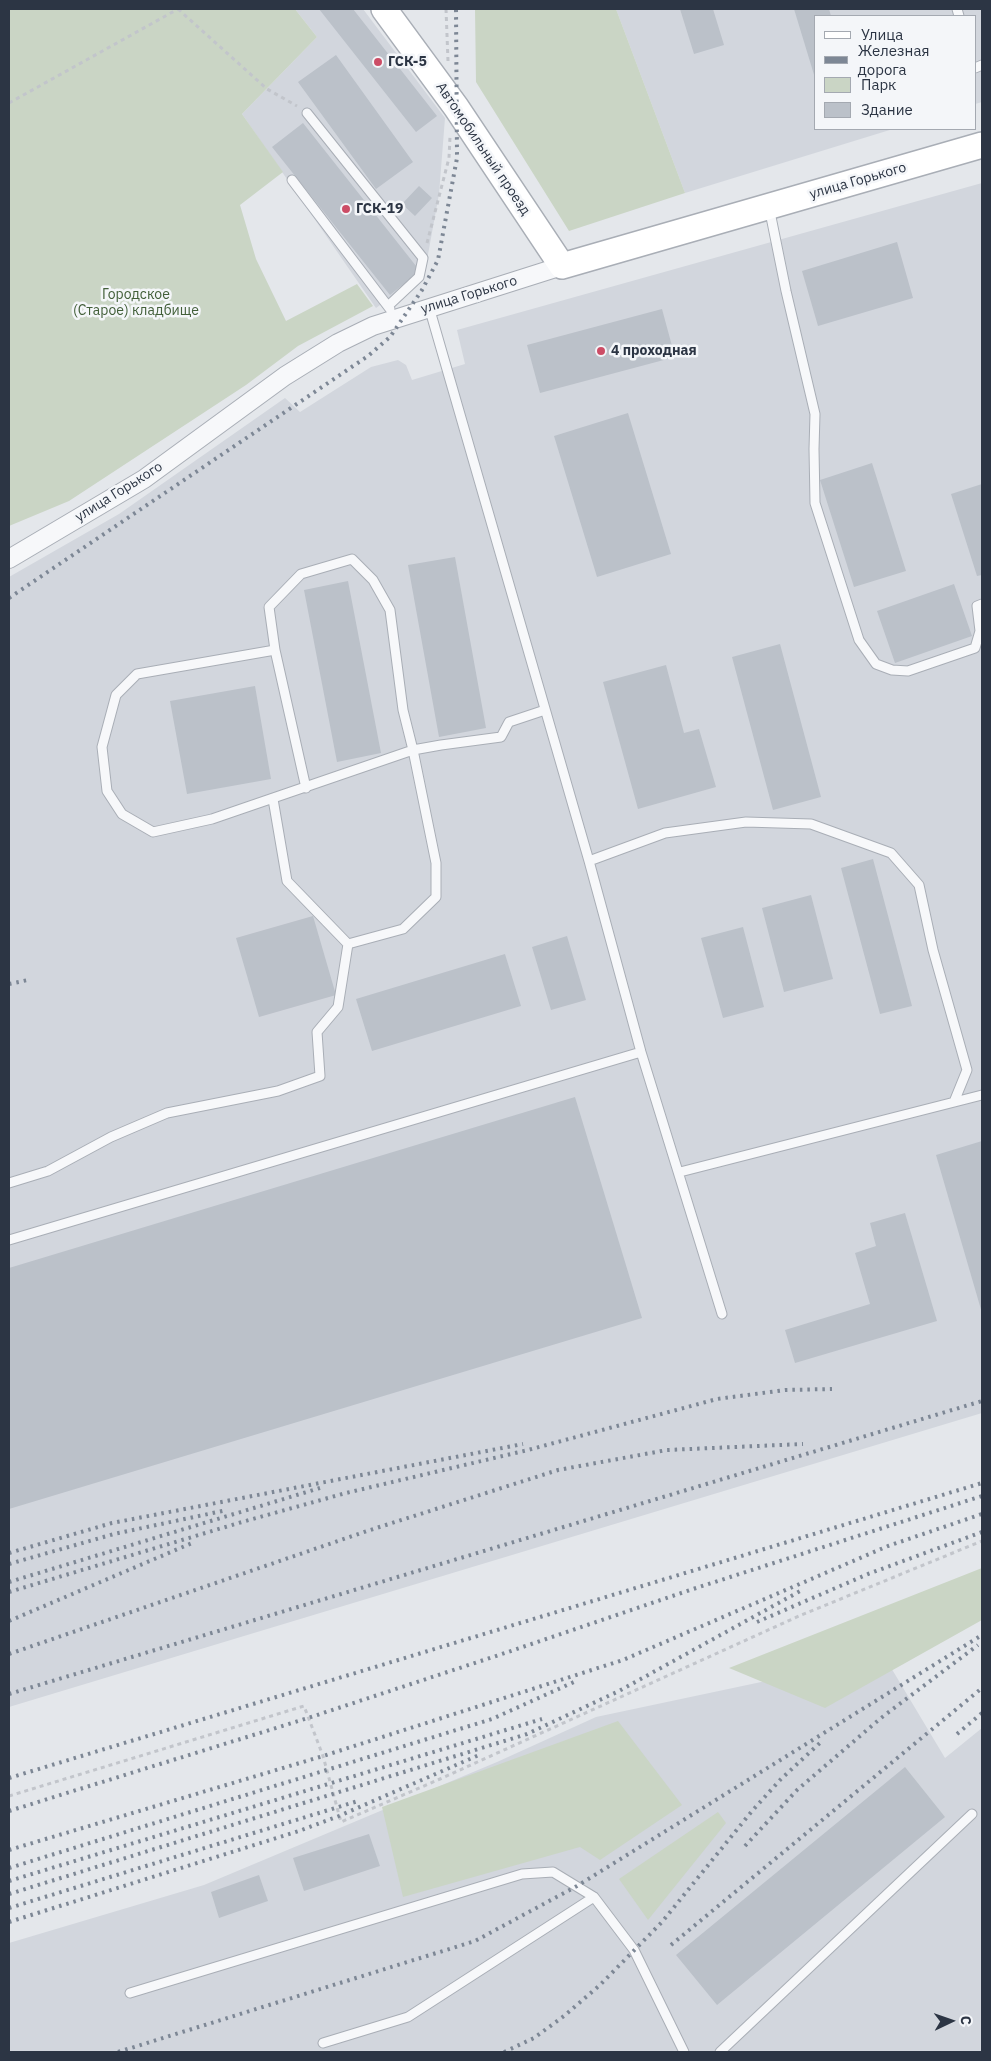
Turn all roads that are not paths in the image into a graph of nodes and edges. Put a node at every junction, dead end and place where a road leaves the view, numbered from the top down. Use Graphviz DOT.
graph roads {
  1 [pos="384,9"];
  2 [pos="308,113"];
  3 [pos="982,145"];
  4 [pos="292,180"];
  5 [pos="769,206"];
  6 [pos="562,266"];
  7 [pos="429,307"];
  8 [pos="392,312"];
  9 [pos="9,559"];
  10 [pos="982,604"];
  11 [pos="275,650"];
  12 [pos="545,710"];
  13 [pos="413,750"];
  14 [pos="306,788"];
  15 [pos="273,799"];
  16 [pos="589,861"];
  17 [pos="348,944"];
  18 [pos="641,1052"];
  19 [pos="982,1094"];
  20 [pos="954,1102"];
  21 [pos="680,1172"];
  22 [pos="9,1183"];
  23 [pos="9,1240"];
  24 [pos="722,1314"];
  25 [pos="972,1814"];
  26 [pos="594,1897"];
  27 [pos="130,1993"];
  28 [pos="323,2043"];
  29 [pos="684,2052"];
  30 [pos="720,2052"];
  1 -- 6 [label="main road, Автомобильный проезд"];
  2 -- 8 [label="lane"];
  3 -- 5 [label="main road, улица Горького"];
  4 -- 8 [label="lane"];
  5 -- 6 [label="main road, улица Горького"];
  5 -- 10 [label="lane"];
  6 -- 7 [label="street, улица Горького"];
  7 -- 8 [label="street, улица Горького"];
  7 -- 12 [label="lane"];
  8 -- 9 [label="street, улица Горького"];
  11 -- 13 [label="lane"];
  11 -- 14 [label="lane"];
  11 -- 15 [label="lane"];
  12 -- 13 [label="lane"];
  12 -- 16 [label="lane"];
  13 -- 14 [label="lane"];
  13 -- 17 [label="lane"];
  14 -- 15 [label="lane"];
  15 -- 17 [label="lane"];
  16 -- 18 [label="lane"];
  16 -- 20 [label="lane"];
  17 -- 22 [label="lane"];
  18 -- 21 [label="lane"];
  18 -- 23 [label="lane"];
  19 -- 20 [label="lane"];
  20 -- 21 [label="lane"];
  21 -- 24 [label="lane"];
  25 -- 30 [label="lane"];
  26 -- 27 [label="lane"];
  26 -- 28 [label="lane"];
  26 -- 29 [label="lane"];
}
